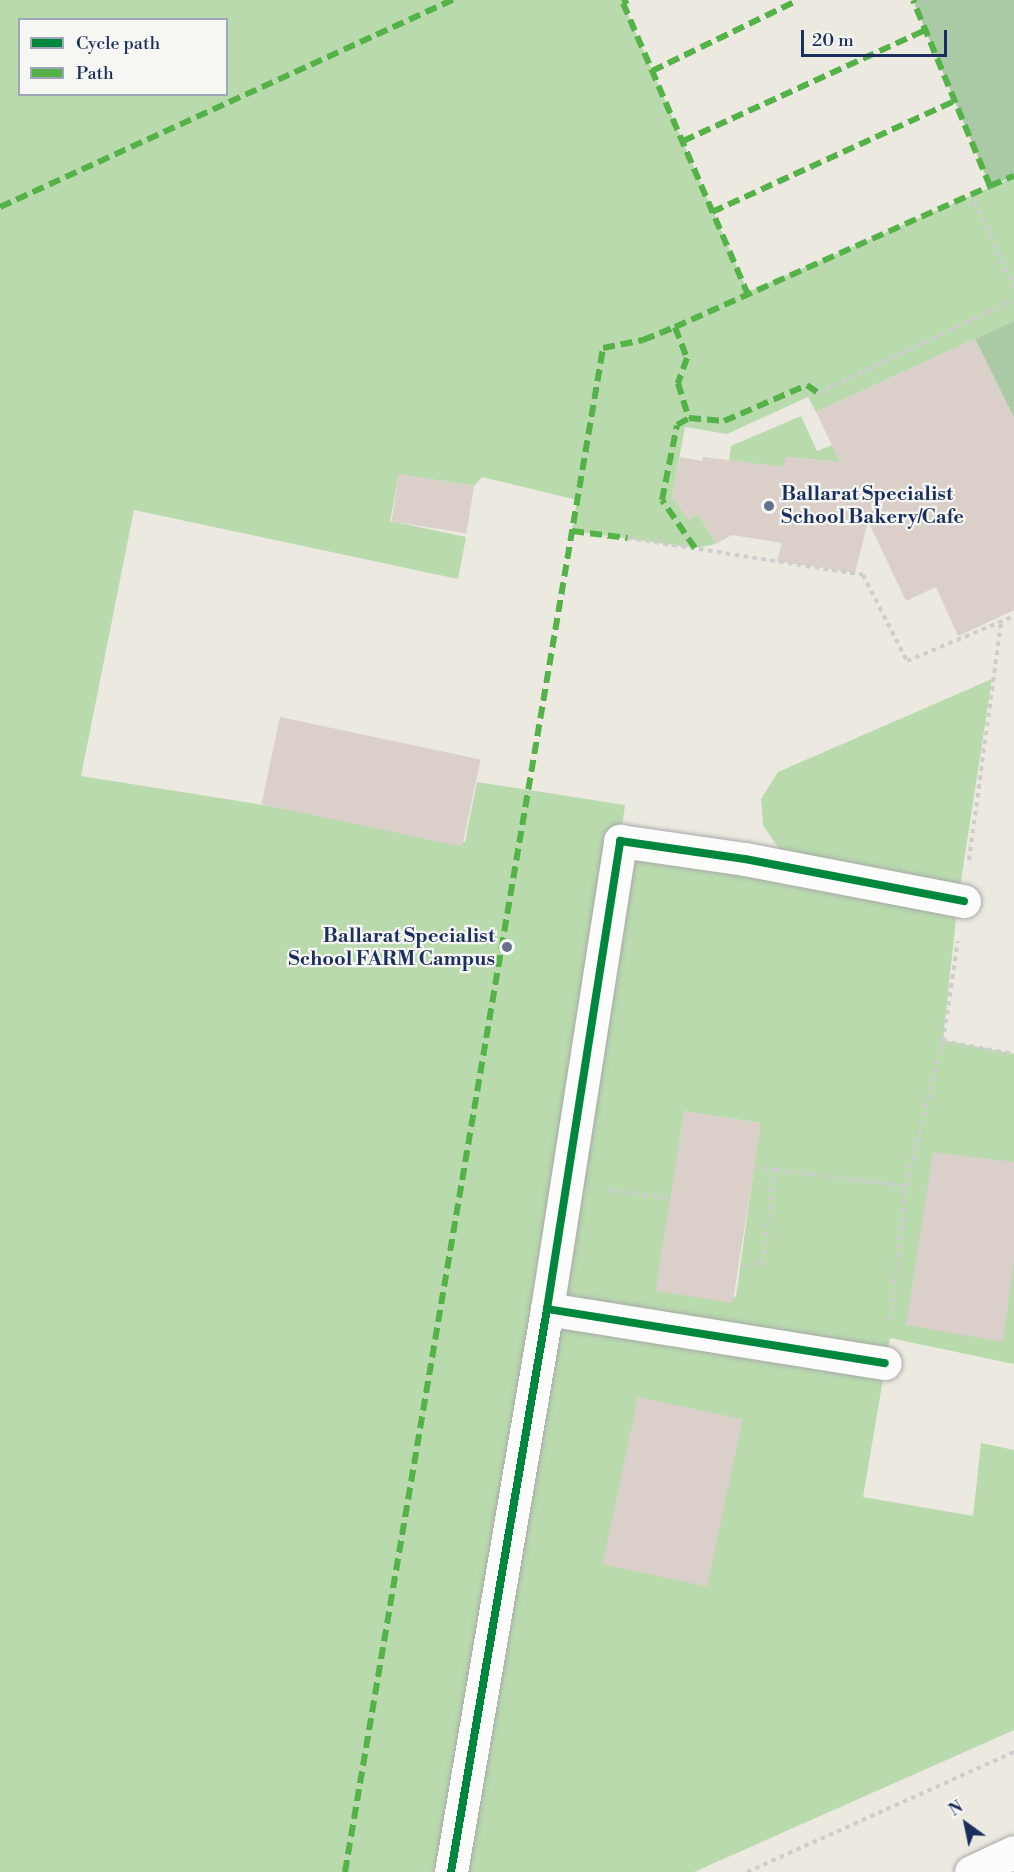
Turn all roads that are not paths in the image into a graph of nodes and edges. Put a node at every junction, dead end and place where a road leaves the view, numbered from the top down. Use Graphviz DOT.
graph roads {
  1 [pos="964,901"];
  2 [pos="547,1309"];
  3 [pos="885,1363"];
  4 [pos="1014,1852"];
  5 [pos="451,1872"];
  6 [pos="971,1872"];
  1 -- 2 [label="street"];
  2 -- 3 [label="street"];
  2 -- 5 [label="street"];
  4 -- 6 [label="street"];
}
